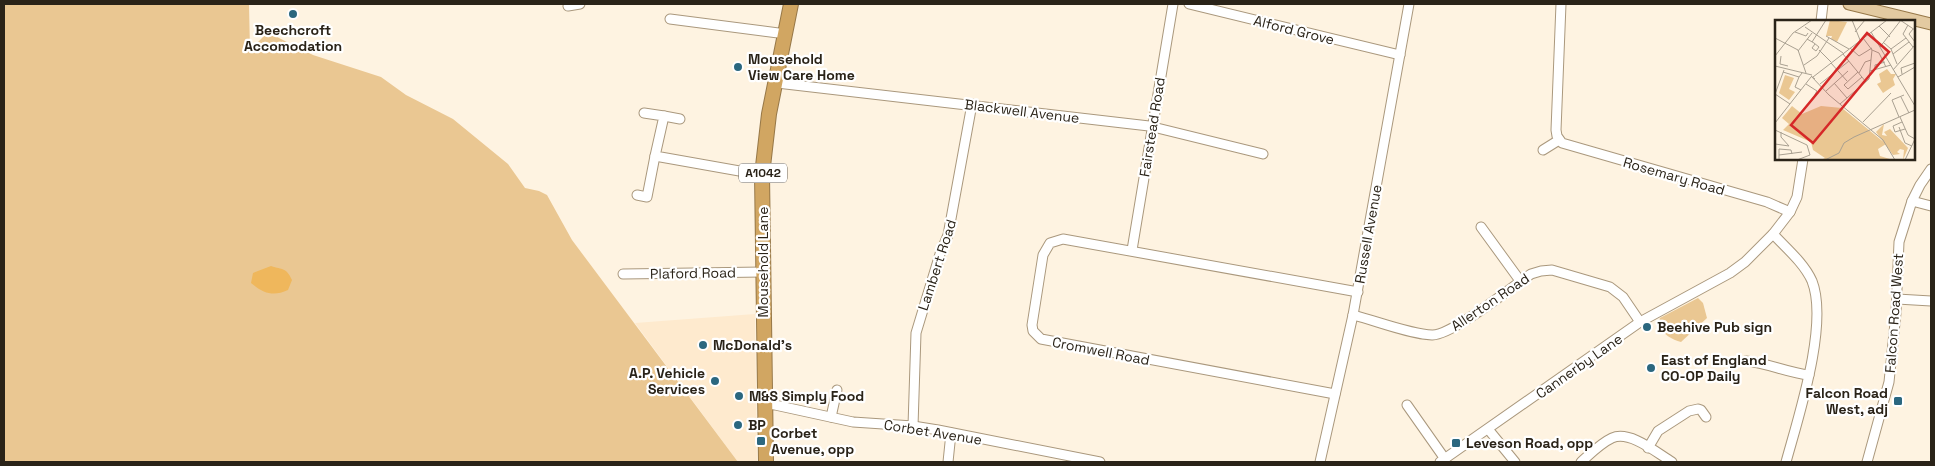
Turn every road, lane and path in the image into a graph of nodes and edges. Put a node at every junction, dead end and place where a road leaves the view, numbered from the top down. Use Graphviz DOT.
graph roads {
  1 [pos="580,4"];
  2 [pos="791,4"];
  3 [pos="1172,4"];
  4 [pos="1189,4"];
  5 [pos="1409,4"];
  6 [pos="1561,4"];
  7 [pos="1823,4"];
  8 [pos="1849,4"];
  9 [pos="568,6"];
  10 [pos="670,19"];
  11 [pos="1821,20"];
  12 [pos="1915,20"];
  13 [pos="1915,20"];
  14 [pos="1931,24"];
  15 [pos="786,34"];
  16 [pos="1400,56"];
  17 [pos="777,82"];
  18 [pos="972,104"];
  19 [pos="644,113"];
  20 [pos="664,116"];
  21 [pos="680,120"];
  22 [pos="1153,126"];
  23 [pos="1559,140"];
  24 [pos="1543,150"];
  25 [pos="1264,154"];
  26 [pos="655,156"];
  27 [pos="1802,160"];
  28 [pos="1931,169"];
  29 [pos="762,176"];
  30 [pos="637,195"];
  31 [pos="647,197"];
  32 [pos="657,198"];
  33 [pos="1912,201"];
  34 [pos="1931,206"];
  35 [pos="1790,212"];
  36 [pos="1481,227"];
  37 [pos="1773,234"];
  38 [pos="1132,250"];
  39 [pos="763,272"];
  40 [pos="623,274"];
  41 [pos="1521,282"];
  42 [pos="1358,292"];
  43 [pos="1897,299"];
  44 [pos="1931,301"];
  45 [pos="1354,315"];
  46 [pos="1640,322"];
  47 [pos="1746,361"];
  48 [pos="1809,375"];
  49 [pos="836,390"];
  50 [pos="1335,394"];
  51 [pos="765,404"];
  52 [pos="1407,405"];
  53 [pos="831,417"];
  54 [pos="1706,417"];
  55 [pos="912,426"];
  56 [pos="1488,430"];
  57 [pos="951,433"];
  58 [pos="1648,448"];
  59 [pos="1443,461"];
  60 [pos="766,462"];
  61 [pos="948,462"];
  62 [pos="1100,462"];
  63 [pos="1320,462"];
  64 [pos="1515,462"];
  65 [pos="1581,462"];
  66 [pos="1672,462"];
  67 [pos="1786,462"];
  68 [pos="1867,462"];
  1 -- 9 [label="street"];
  2 -- 15 [label="highway, Mousehold Lane / A1042"];
  3 -- 22 [label="street, Fairstead Road"];
  4 -- 16 [label="street, Alford Grove"];
  5 -- 16 [label="street, Russell Avenue"];
  6 -- 23 [label="street"];
  7 -- 11 [label="street"];
  8 -- 12 [label="main road"];
  10 -- 15 [label="street"];
  13 -- 14 [label="main road"];
  15 -- 17 [label="highway, Mousehold Lane / A1042"];
  16 -- 42 [label="street, Russell Avenue"];
  17 -- 18 [label="street, Blackwell Avenue"];
  17 -- 29 [label="highway, Mousehold Lane / A1042"];
  18 -- 22 [label="street, Blackwell Avenue"];
  18 -- 55 [label="street, Lambert Road"];
  19 -- 20 [label="street"];
  20 -- 21 [label="street"];
  20 -- 26 [label="street"];
  22 -- 25 [label="street, Blackwell Avenue"];
  22 -- 38 [label="street, Fairstead Road"];
  23 -- 24 [label="street"];
  23 -- 35 [label="street, Rosemary Road"];
  26 -- 29 [label="street"];
  26 -- 31 [label="street"];
  27 -- 35 [label="street, Cannerby Lane"];
  28 -- 33 [label="street, Falcon Road West"];
  29 -- 39 [label="highway, Mousehold Lane / A1042"];
  30 -- 31 [label="street"];
  31 -- 32 [label="street"];
  33 -- 34 [label="street"];
  33 -- 43 [label="street, Falcon Road West"];
  35 -- 37 [label="street, Cannerby Lane"];
  36 -- 41 [label="street"];
  37 -- 46 [label="street, Cannerby Lane"];
  37 -- 48 [label="street"];
  38 -- 42 [label="street, Cromwell Road"];
  38 -- 50 [label="street, Cromwell Road"];
  39 -- 40 [label="street, Plaford Road"];
  39 -- 51 [label="highway, Mousehold Lane / A1042"];
  41 -- 45 [label="street, Allerton Road"];
  41 -- 46 [label="street, Allerton Road"];
  42 -- 45 [label="street, Russell Avenue"];
  43 -- 44 [label="street"];
  43 -- 68 [label="street, Falcon Road West"];
  45 -- 50 [label="street, Russell Avenue"];
  46 -- 56 [label="street, Cannerby Lane"];
  47 -- 48 [label="street"];
  48 -- 67 [label="street"];
  49 -- 53 [label="street"];
  50 -- 63 [label="street, Russell Avenue"];
  51 -- 53 [label="street, Corbet Avenue"];
  51 -- 60 [label="highway, Mousehold Lane / A1042"];
  52 -- 59 [label="street"];
  53 -- 55 [label="street, Corbet Avenue"];
  54 -- 58 [label="street"];
  55 -- 57 [label="street, Corbet Avenue"];
  56 -- 59 [label="street, Cannerby Lane"];
  56 -- 64 [label="street"];
  57 -- 61 [label="street"];
  57 -- 62 [label="street, Corbet Avenue"];
  58 -- 65 [label="street"];
  58 -- 66 [label="street"];
}
